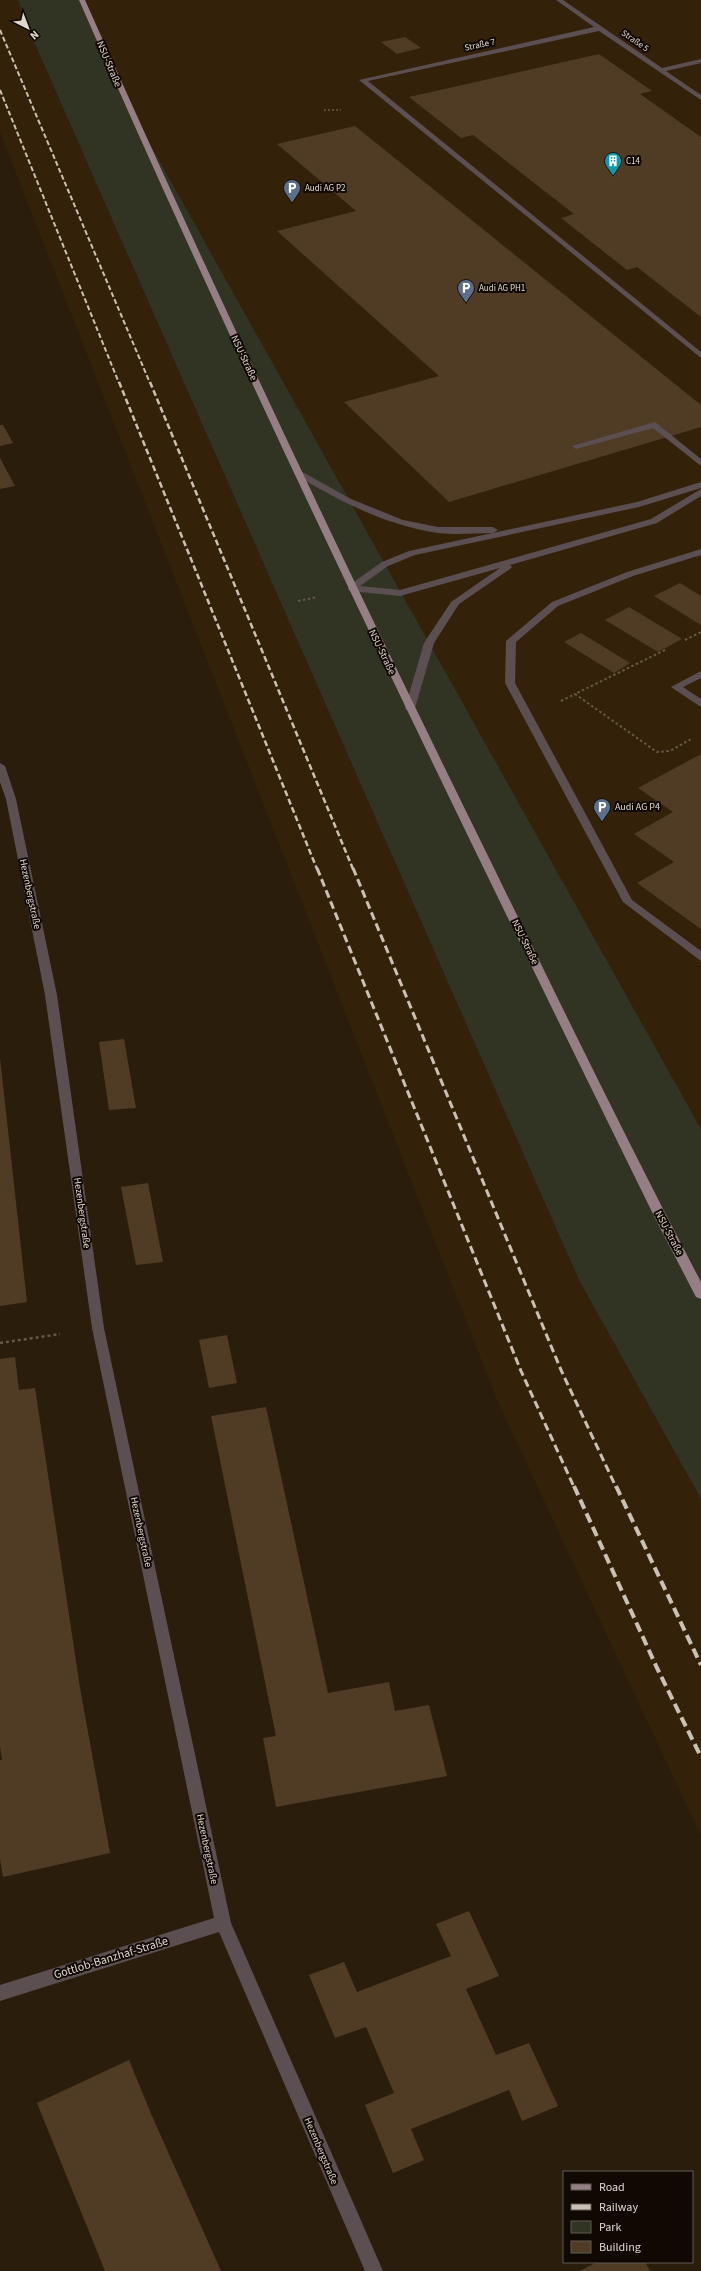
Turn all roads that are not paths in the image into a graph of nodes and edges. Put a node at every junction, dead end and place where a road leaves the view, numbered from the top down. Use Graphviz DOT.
graph roads {
  1 [pos="82,0"];
  2 [pos="559,0"];
  3 [pos="601,28"];
  4 [pos="701,61"];
  5 [pos="660,70"];
  6 [pos="701,98"];
  7 [pos="701,356"];
  8 [pos="576,446"];
  9 [pos="701,463"];
  10 [pos="297,472"];
  11 [pos="701,485"];
  12 [pos="701,492"];
  13 [pos="517,530"];
  14 [pos="701,552"];
  15 [pos="520,559"];
  16 [pos="351,588"];
  17 [pos="701,674"];
  18 [pos="701,704"];
  19 [pos="410,708"];
  20 [pos="0,766"];
  21 [pos="701,957"];
  22 [pos="701,1294"];
  23 [pos="223,1923"];
  24 [pos="0,1993"];
  25 [pos="374,2271"];
  1 -- 10 [label="main road, NSU-Straße"];
  2 -- 3 [label="street, Straße 5"];
  3 -- 5 [label="street, Straße 5"];
  3 -- 7 [label="street, Straße 7"];
  4 -- 5 [label="street"];
  5 -- 6 [label="street, Straße 5"];
  8 -- 9 [label="street"];
  10 -- 13 [label="street"];
  10 -- 16 [label="main road, NSU-Straße"];
  11 -- 13 [label="street"];
  12 -- 15 [label="street"];
  13 -- 16 [label="street"];
  14 -- 21 [label="street"];
  15 -- 16 [label="street"];
  15 -- 19 [label="street"];
  16 -- 19 [label="main road, NSU-Straße"];
  17 -- 18 [label="street"];
  19 -- 22 [label="main road, NSU-Straße"];
  20 -- 23 [label="street, Hezenbergstraße"];
  23 -- 24 [label="street, Gottlob-Banzhaf-Straße"];
  23 -- 25 [label="street, Hezenbergstraße"];
}
